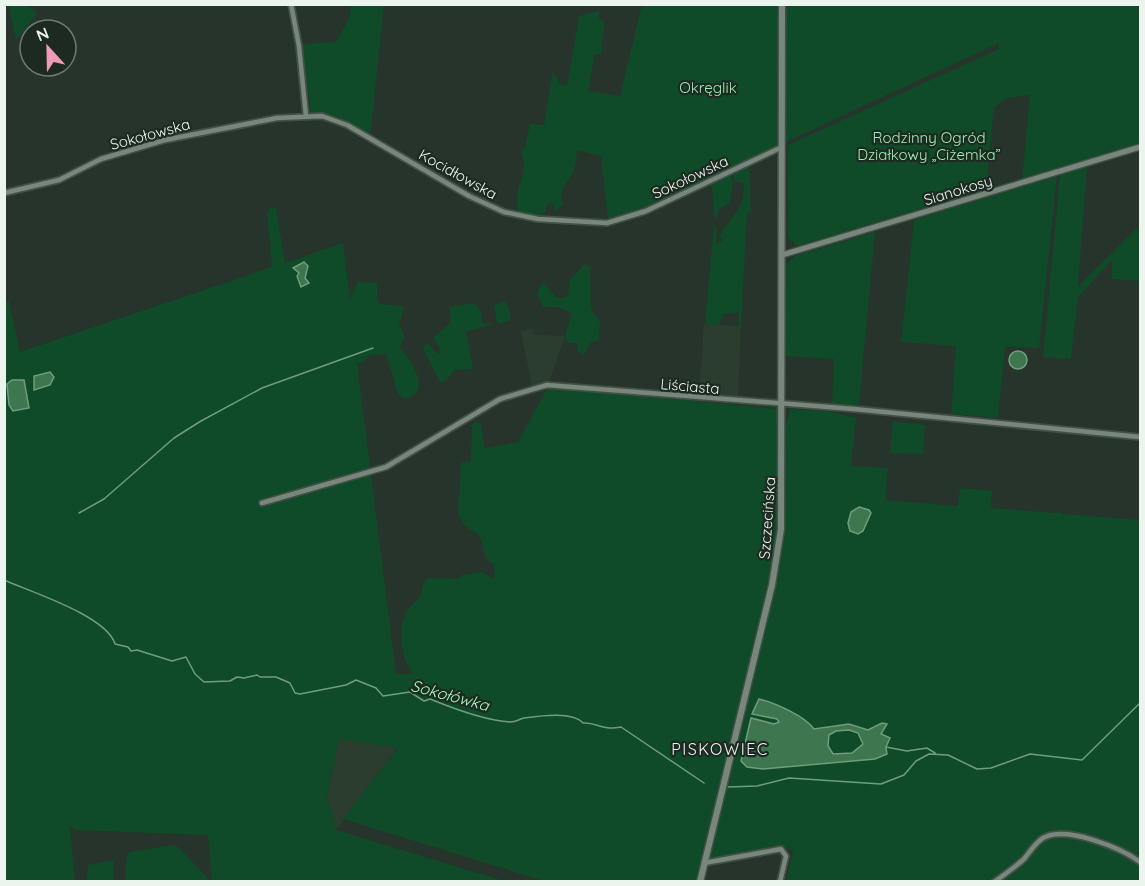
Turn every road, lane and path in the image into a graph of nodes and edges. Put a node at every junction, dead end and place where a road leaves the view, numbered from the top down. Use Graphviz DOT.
graph roads {
  1 [pos="291,4"];
  2 [pos="782,4"];
  3 [pos="306,116"];
  4 [pos="782,147"];
  5 [pos="1140,147"];
  6 [pos="4,193"];
  7 [pos="607,223"];
  8 [pos="782,255"];
  9 [pos="782,405"];
  10 [pos="1140,437"];
  11 [pos="262,503"];
  12 [pos="1140,862"];
  13 [pos="704,864"];
  14 [pos="700,882"];
  15 [pos="780,882"];
  16 [pos="993,882"];
  1 -- 3 [label="street"];
  2 -- 4 [label="main road, Szczecińska"];
  3 -- 6 [label="street, Sokołowska"];
  3 -- 7 [label="street, Kocidłowska"];
  4 -- 7 [label="street, Sokołowska"];
  4 -- 8 [label="main road, Szczecińska"];
  5 -- 8 [label="street, Sianokosy"];
  8 -- 9 [label="main road, Szczecińska"];
  9 -- 10 [label="street, Liściasta"];
  9 -- 11 [label="street, Liściasta"];
  9 -- 13 [label="main road, Szczecińska"];
  12 -- 16 [label="street"];
  13 -- 14 [label="main road, Szczecińska"];
  13 -- 15 [label="street"];
}
